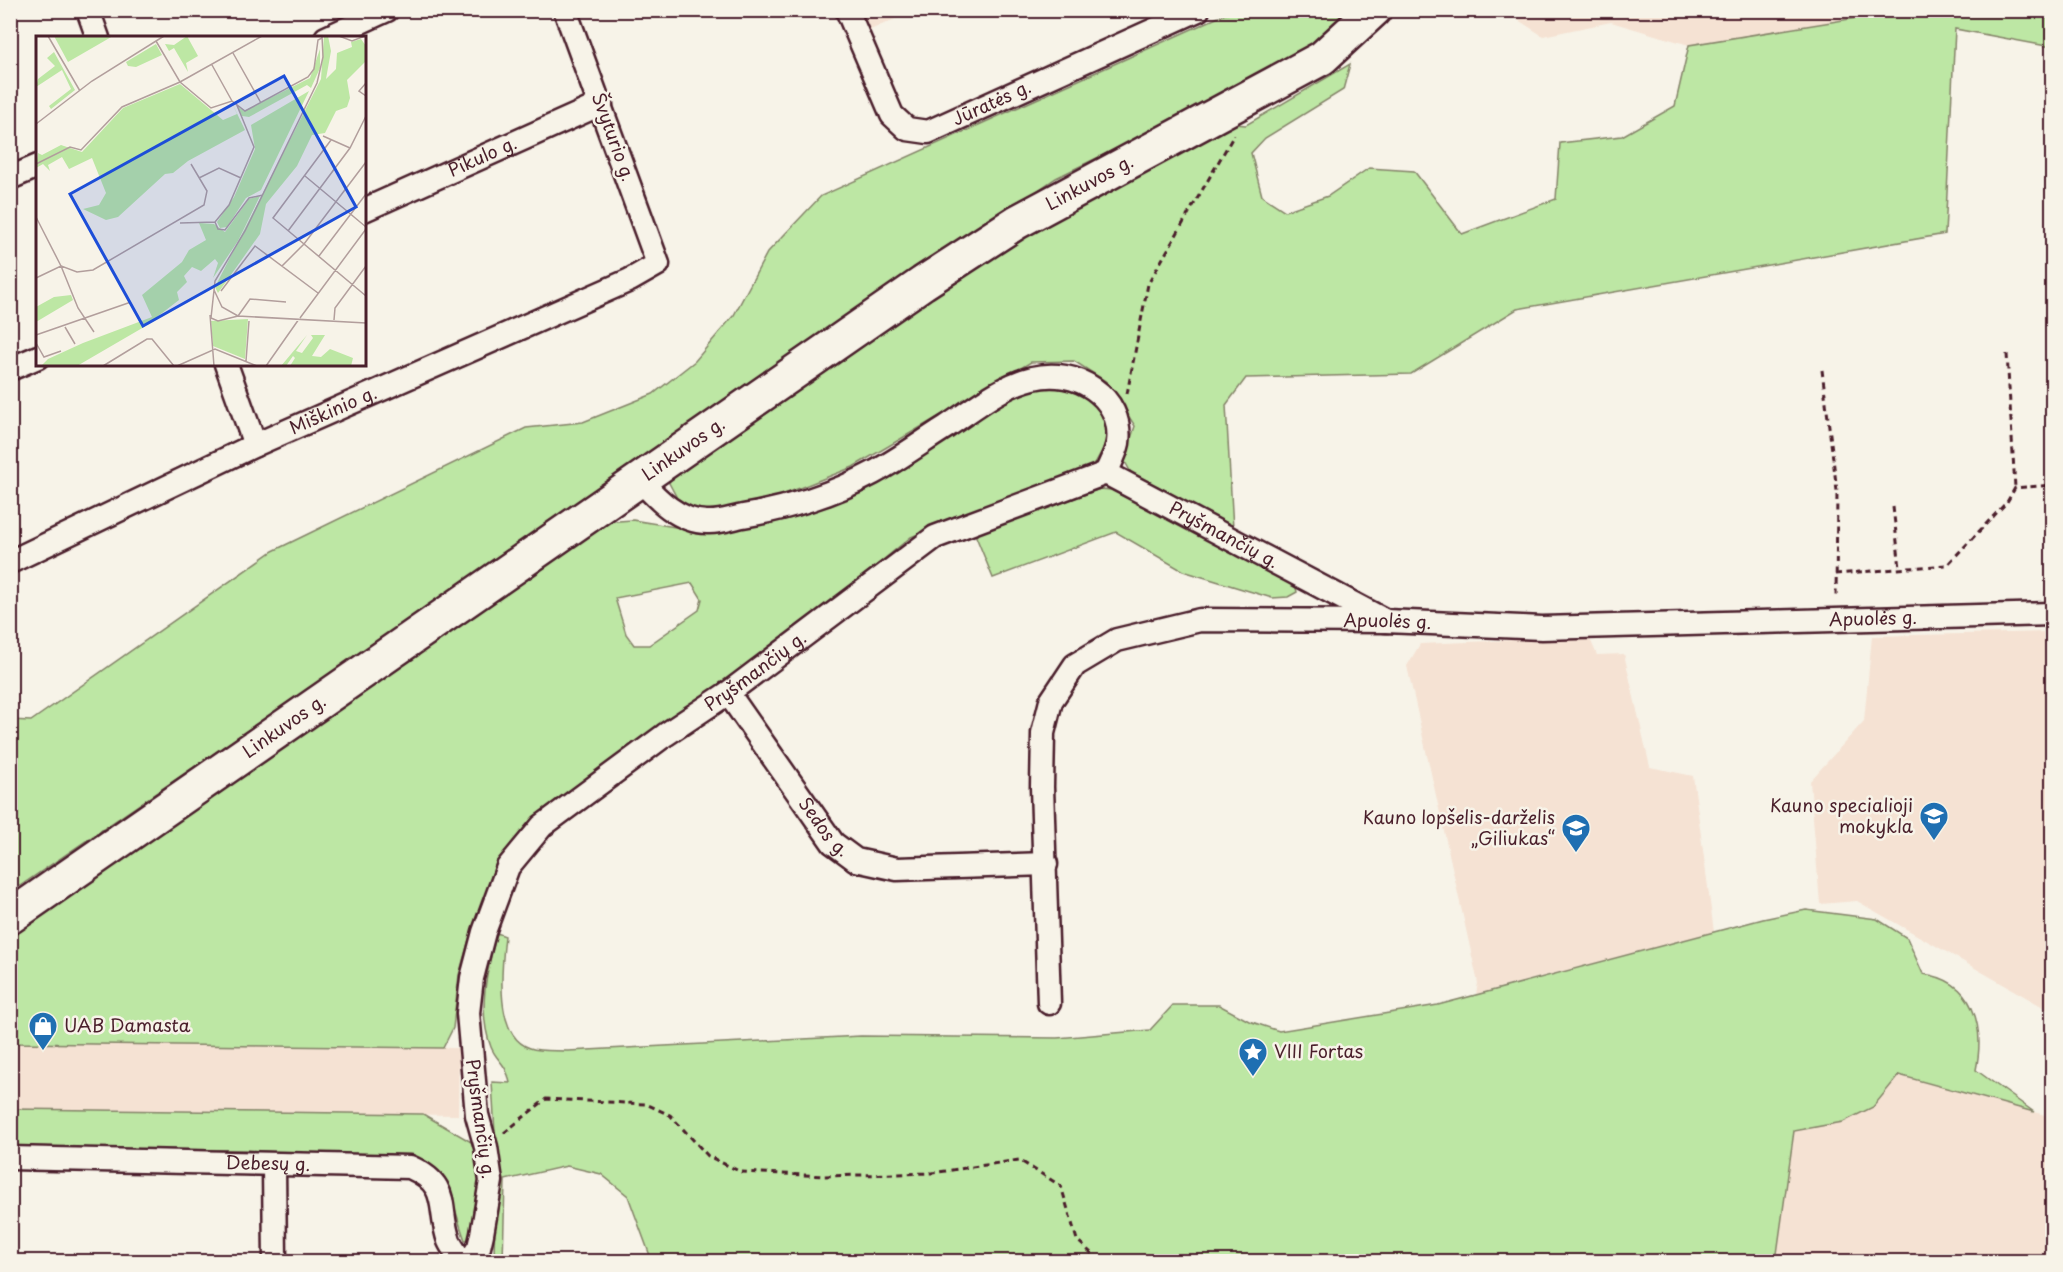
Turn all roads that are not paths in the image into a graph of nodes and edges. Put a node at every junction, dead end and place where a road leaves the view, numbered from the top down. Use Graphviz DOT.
graph roads {
  1 [pos="88,10"];
  2 [pos="387,10"];
  3 [pos="565,10"];
  4 [pos="847,10"];
  5 [pos="1198,10"];
  6 [pos="1374,10"];
  7 [pos="97,36"];
  8 [pos="330,36"];
  9 [pos="601,104"];
  10 [pos="36,167"];
  11 [pos="10,178"];
  12 [pos="366,209"];
  13 [pos="658,264"];
  14 [pos="36,358"];
  15 [pos="227,366"];
  16 [pos="10,369"];
  17 [pos="255,445"];
  18 [pos="1106,473"];
  19 [pos="640,480"];
  20 [pos="10,562"];
  21 [pos="2052,614"];
  22 [pos="1386,621"];
  23 [pos="728,693"];
  24 [pos="1046,864"];
  25 [pos="10,917"];
  26 [pos="1049,1003"];
  27 [pos="10,1158"];
  28 [pos="274,1166"];
  29 [pos="275,1262"];
  30 [pos="462,1262"];
  31 [pos="469,1262"];
  1 -- 7 [label="street"];
  2 -- 8 [label="street"];
  3 -- 9 [label="street, Švyturio g."];
  4 -- 5 [label="street, Jūratės g."];
  6 -- 19 [label="main road, Linkuvos g."];
  9 -- 12 [label="street, Pikulo g."];
  9 -- 13 [label="street, Švyturio g."];
  10 -- 11 [label="street"];
  13 -- 17 [label="street, Miškinio g."];
  14 -- 16 [label="street"];
  15 -- 17 [label="street"];
  17 -- 20 [label="street, Miškinio g."];
  18 -- 19 [label="street"];
  18 -- 22 [label="street, Pryšmančių g."];
  18 -- 23 [label="street, Pryšmančių g."];
  19 -- 25 [label="main road, Linkuvos g."];
  21 -- 22 [label="street, Apuolės g."];
  22 -- 24 [label="street, Apuolės g."];
  23 -- 24 [label="street, Sedos g."];
  23 -- 31 [label="street, Pryšmančių g."];
  24 -- 26 [label="street, Apuolės g."];
  27 -- 28 [label="street, Debesų g."];
  28 -- 29 [label="street"];
  28 -- 30 [label="street, Debesų g."];
}
